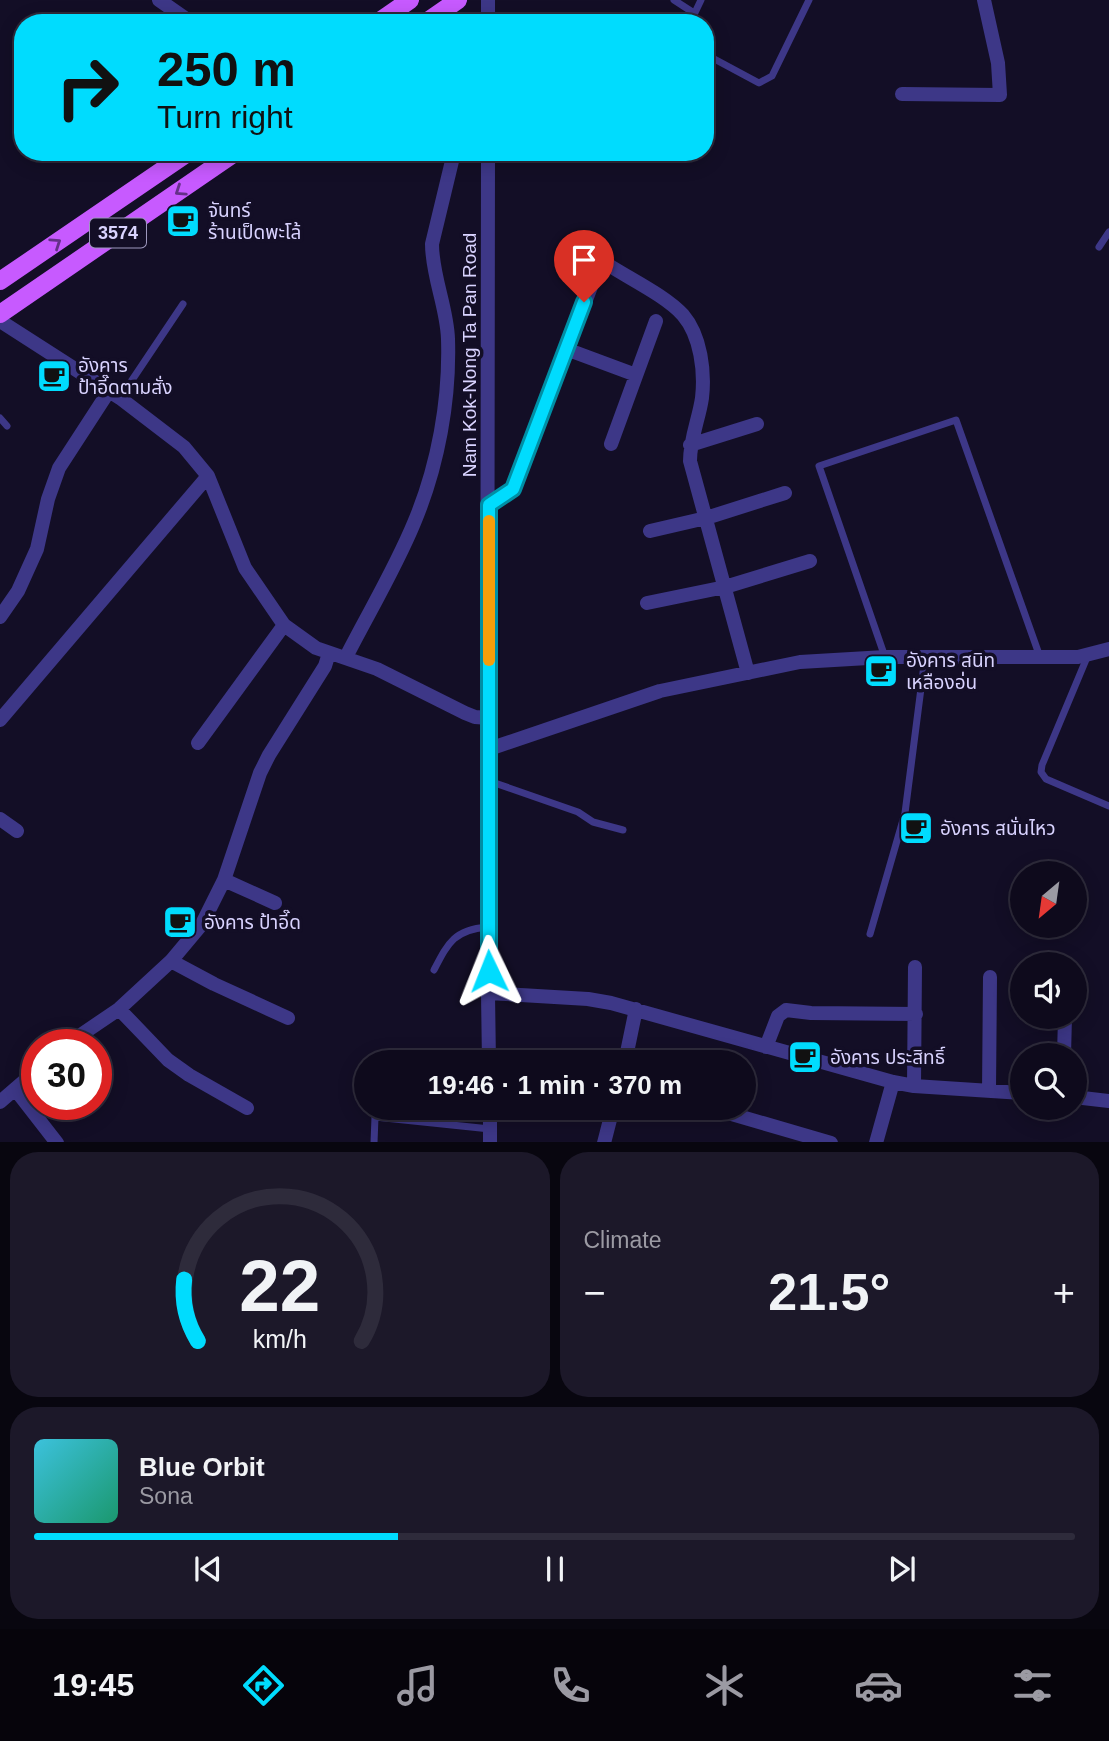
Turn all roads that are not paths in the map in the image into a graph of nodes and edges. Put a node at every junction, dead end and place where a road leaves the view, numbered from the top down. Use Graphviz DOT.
graph roads {
  1 [pos="159,0"];
  2 [pos="410,0"];
  3 [pos="458,0"];
  4 [pos="674,0"];
  5 [pos="701,0"];
  6 [pos="809,0"];
  7 [pos="984,0"];
  8 [pos="694,13"];
  9 [pos="179,14"];
  10 [pos="390,14"];
  11 [pos="438,14"];
  12 [pos="714,59"];
  13 [pos="902,94"];
  14 [pos="176,161"];
  15 [pos="223,161"];
  16 [pos="452,161"];
  17 [pos="488,161"];
  18 [pos="1109,232"];
  19 [pos="1099,247"];
  20 [pos="607,264"];
  21 [pos="594,278"];
  22 [pos="0,281"];
  23 [pos="183,304"];
  24 [pos="0,314"];
  25 [pos="0,321"];
  26 [pos="656,321"];
  27 [pos="566,349"];
  28 [pos="636,375"];
  29 [pos="114,394"];
  30 [pos="0,418"];
  31 [pos="757,424"];
  32 [pos="7,426"];
  33 [pos="611,444"];
  34 [pos="690,445"];
  35 [pos="208,476"];
  36 [pos="785,494"];
  37 [pos="489,505"];
  38 [pos="706,518"];
  39 [pos="650,531"];
  40 [pos="810,561"];
  41 [pos="725,587"];
  42 [pos="647,603"];
  43 [pos="0,617"];
  44 [pos="284,625"];
  45 [pos="1109,649"];
  46 [pos="329,653"];
  47 [pos="1088,655"];
  48 [pos="346,657"];
  49 [pos="885,657"];
  50 [pos="925,657"];
  51 [pos="1041,658"];
  52 [pos="748,673"];
  53 [pos="489,718"];
  54 [pos="0,720"];
  55 [pos="198,743"];
  56 [pos="489,749"];
  57 [pos="489,781"];
  58 [pos="1109,806"];
  59 [pos="0,819"];
  60 [pos="623,830"];
  61 [pos="17,831"];
  62 [pos="224,880"];
  63 [pos="275,902"];
  64 [pos="488,927"];
  65 [pos="870,934"];
  66 [pos="170,961"];
  67 [pos="915,967"];
  68 [pos="434,970"];
  69 [pos="990,977"];
  70 [pos="489,993"];
  71 [pos="119,1009"];
  72 [pos="636,1009"];
  73 [pos="916,1014"];
  74 [pos="288,1018"];
  75 [pos="90,1029"];
  76 [pos="766,1047"];
  77 [pos="489,1050"];
  78 [pos="627,1050"];
  79 [pos="892,1082"];
  80 [pos="21,1083"];
  81 [pos="914,1086"];
  82 [pos="15,1088"];
  83 [pos="989,1091"];
  84 [pos="1010,1092"];
  85 [pos="1087,1098"];
  86 [pos="1109,1101"];
  87 [pos="0,1102"];
  88 [pos="247,1108"];
  89 [pos="610,1120"];
  90 [pos="752,1120"];
  91 [pos="490,1136"];
  92 [pos="56,1142"];
  93 [pos="374,1142"];
  94 [pos="604,1142"];
  95 [pos="828,1142"];
  96 [pos="876,1142"];
  1 -- 9 [label="street"];
  2 -- 10 [label="main road"];
  3 -- 11 [label="main road"];
  4 -- 8 [label="lane"];
  5 -- 8 [label="lane"];
  6 -- 12 [label="lane"];
  7 -- 13 [label="street"];
  22 -- 14 [label="main road, 3574, one-way"];
  15 -- 24 [label="main road, 3574, one-way"];
  16 -- 48 [label="street"];
  17 -- 37 [label="street, Nam Kok-Nong Ta Pan Road"];
  18 -- 19 [label="lane"];
  20 -- 34 [label="street"];
  21 -- 27 [label="street"];
  23 -- 29 [label="lane"];
  25 -- 29 [label="street"];
  26 -- 28 [label="street"];
  27 -- 28 [label="street"];
  27 -- 37 [label="street"];
  28 -- 33 [label="street"];
  29 -- 35 [label="street"];
  29 -- 43 [label="street"];
  30 -- 32 [label="lane"];
  31 -- 34 [label="street"];
  34 -- 38 [label="street"];
  35 -- 44 [label="street"];
  35 -- 54 [label="street"];
  36 -- 38 [label="street"];
  37 -- 53 [label="street, Nam Kok-Nong Ta Pan Road"];
  38 -- 39 [label="street"];
  38 -- 41 [label="street"];
  40 -- 41 [label="street"];
  41 -- 42 [label="street"];
  41 -- 52 [label="street"];
  44 -- 46 [label="street"];
  44 -- 55 [label="street"];
  45 -- 47 [label="street"];
  46 -- 48 [label="street"];
  46 -- 62 [label="street"];
  47 -- 51 [label="street"];
  47 -- 58 [label="lane"];
  48 -- 53 [label="street"];
  49 -- 50 [label="street"];
  49 -- 51 [label="lane"];
  49 -- 52 [label="street"];
  50 -- 51 [label="street"];
  50 -- 65 [label="lane"];
  52 -- 56 [label="street"];
  53 -- 56 [label="street, Nam Kok-Nong Ta Pan Road"];
  56 -- 57 [label="street, Nam Kok-Nong Ta Pan Road"];
  57 -- 60 [label="lane"];
  57 -- 64 [label="street, Nam Kok-Nong Ta Pan Road"];
  59 -- 61 [label="street"];
  62 -- 63 [label="street"];
  62 -- 66 [label="street"];
  64 -- 68 [label="lane"];
  64 -- 70 [label="street, Nam Kok-Nong Ta Pan Road"];
  66 -- 71 [label="street"];
  66 -- 74 [label="street"];
  67 -- 73 [label="street"];
  69 -- 83 [label="street"];
  70 -- 72 [label="street"];
  70 -- 77 [label="street, Nam Kok-Nong Ta Pan Road"];
  71 -- 75 [label="street"];
  71 -- 88 [label="street"];
  72 -- 76 [label="street"];
  72 -- 78 [label="street"];
  73 -- 76 [label="street"];
  73 -- 81 [label="street"];
  76 -- 79 [label="street"];
  79 -- 81 [label="street"];
  79 -- 96 [label="street"];
  80 -- 82 [label="street"];
  81 -- 83 [label="street"];
  82 -- 87 [label="street"];
  82 -- 92 [label="street"];
  83 -- 84 [label="street"];
  85 -- 86 [label="street"];
  89 -- 94 [label="street"];
  90 -- 95 [label="street"];
  91 -- 93 [label="lane"];
}
